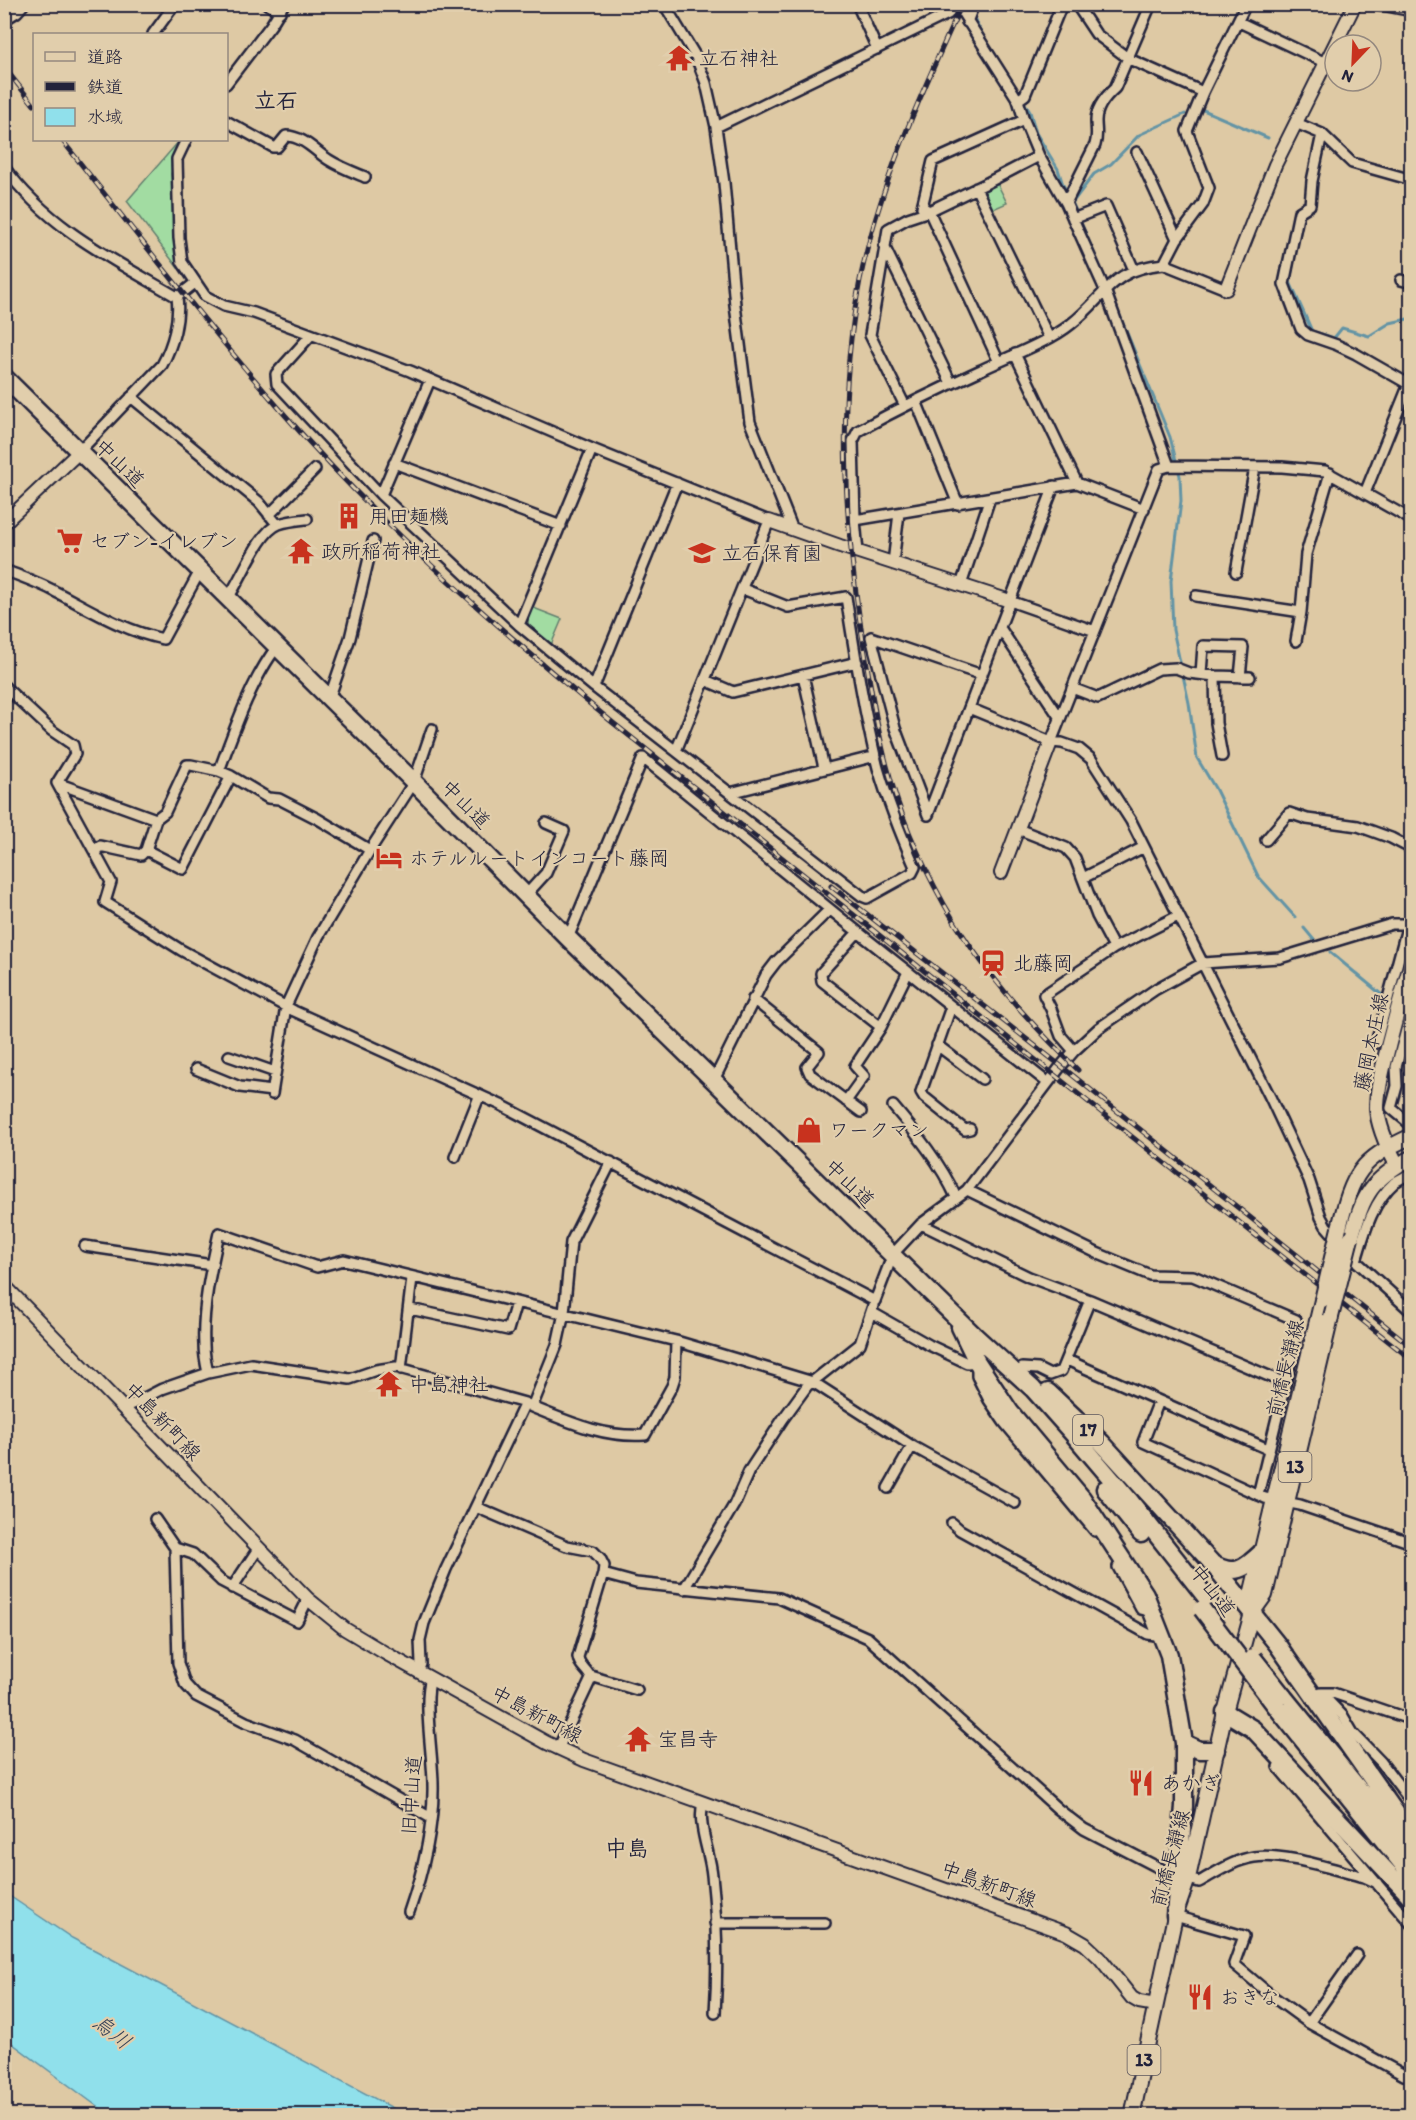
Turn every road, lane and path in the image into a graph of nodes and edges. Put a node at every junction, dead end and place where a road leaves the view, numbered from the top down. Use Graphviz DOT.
graph roads {
  1 [pos="24,4"];
  2 [pos="175,4"];
  3 [pos="267,4"];
  4 [pos="664,4"];
  5 [pos="857,4"];
  6 [pos="955,4"];
  7 [pos="974,4"];
  8 [pos="1062,4"];
  9 [pos="1076,4"];
  10 [pos="1151,4"];
  11 [pos="1246,4"];
  12 [pos="1355,4"];
  13 [pos="1377,4"];
  14 [pos="282,8"];
  15 [pos="1412,11"];
  16 [pos="4,20"];
  17 [pos="967,22"];
  18 [pos="1239,22"];
  19 [pos="154,33"];
  20 [pos="1341,33"];
  21 [pos="877,49"];
  22 [pos="1129,59"];
  23 [pos="1323,62"];
  24 [pos="1323,69"];
  25 [pos="228,81"];
  26 [pos="1203,92"];
  27 [pos="1018,100"];
  28 [pos="1024,120"];
  29 [pos="228,122"];
  30 [pos="1296,123"];
  31 [pos="716,127"];
  32 [pos="1322,134"];
  33 [pos="186,141"];
  34 [pos="1137,152"];
  35 [pos="1040,156"];
  36 [pos="4,167"];
  37 [pos="365,177"];
  38 [pos="1412,180"];
  39 [pos="976,188"];
  40 [pos="1066,202"];
  41 [pos="928,211"];
  42 [pos="1073,219"];
  43 [pos="1177,238"];
  44 [pos="884,246"];
  45 [pos="1164,264"];
  46 [pos="1134,270"];
  47 [pos="1401,280"];
  48 [pos="195,283"];
  49 [pos="1412,283"];
  50 [pos="1105,290"];
  51 [pos="1226,290"];
  52 [pos="177,297"];
  53 [pos="311,334"];
  54 [pos="1049,338"];
  55 [pos="1015,354"];
  56 [pos="999,362"];
  57 [pos="4,377"];
  58 [pos="430,381"];
  59 [pos="951,383"];
  60 [pos="1410,385"];
  61 [pos="131,397"];
  62 [pos="916,401"];
  63 [pos="905,406"];
  64 [pos="592,449"];
  65 [pos="79,452"];
  66 [pos="394,464"];
  67 [pos="1169,466"];
  68 [pos="1255,467"];
  69 [pos="315,469"];
  70 [pos="1330,473"];
  71 [pos="677,483"];
  72 [pos="1077,483"];
  73 [pos="1054,486"];
  74 [pos="1365,493"];
  75 [pos="381,495"];
  76 [pos="990,498"];
  77 [pos="958,504"];
  78 [pos="1144,508"];
  79 [pos="899,513"];
  80 [pos="269,515"];
  81 [pos="308,519"];
  82 [pos="855,520"];
  83 [pos="1412,520"];
  84 [pos="769,521"];
  85 [pos="4,523"];
  86 [pos="277,524"];
  87 [pos="561,526"];
  88 [pos="792,530"];
  89 [pos="373,541"];
  90 [pos="858,552"];
  91 [pos="893,563"];
  92 [pos="4,570"];
  93 [pos="200,571"];
  94 [pos="1236,572"];
  95 [pos="961,585"];
  96 [pos="743,589"];
  97 [pos="1196,596"];
  98 [pos="228,598"];
  99 [pos="1010,601"];
  100 [pos="1301,612"];
  101 [pos="519,626"];
  102 [pos="1000,628"];
  103 [pos="1095,631"];
  104 [pos="1296,641"];
  105 [pos="277,647"];
  106 [pos="857,662"];
  107 [pos="1201,674"];
  108 [pos="803,675"];
  109 [pos="982,675"];
  110 [pos="1215,676"];
  111 [pos="705,680"];
  112 [pos="4,686"];
  113 [pos="594,687"];
  114 [pos="1072,688"];
  115 [pos="329,699"];
  116 [pos="969,708"];
  117 [pos="1060,718"];
  118 [pos="432,729"];
  119 [pos="1051,742"];
  120 [pos="676,751"];
  121 [pos="876,756"];
  122 [pos="1222,756"];
  123 [pos="824,768"];
  124 [pos="219,771"];
  125 [pos="231,776"];
  126 [pos="414,782"];
  127 [pos="57,783"];
  128 [pos="730,793"];
  129 [pos="156,819"];
  130 [pos="546,823"];
  131 [pos="1018,830"];
  132 [pos="1266,840"];
  133 [pos="1144,847"];
  134 [pos="1412,849"];
  135 [pos="146,850"];
  136 [pos="370,850"];
  137 [pos="95,852"];
  138 [pos="1001,873"];
  139 [pos="1083,878"];
  140 [pos="526,895"];
  141 [pos="830,910"];
  142 [pos="1178,916"];
  143 [pos="1410,924"];
  144 [pos="858,932"];
  145 [pos="568,938"];
  146 [pos="1114,948"];
  147 [pos="1412,962"];
  148 [pos="1203,963"];
  149 [pos="908,972"];
  150 [pos="753,999"];
  151 [pos="286,1006"];
  152 [pos="951,1007"];
  153 [pos="1412,1008"];
  154 [pos="880,1027"];
  155 [pos="1376,1043"];
  156 [pos="937,1045"];
  157 [pos="1401,1048"];
  158 [pos="1074,1050"];
  159 [pos="229,1056"];
  160 [pos="1412,1057"];
  161 [pos="196,1070"];
  162 [pos="275,1072"];
  163 [pos="982,1079"];
  164 [pos="714,1080"];
  165 [pos="1048,1083"];
  166 [pos="479,1097"];
  167 [pos="846,1101"];
  168 [pos="893,1106"];
  169 [pos="861,1112"];
  170 [pos="970,1130"];
  171 [pos="1410,1130"];
  172 [pos="1387,1147"];
  173 [pos="1412,1156"];
  174 [pos="455,1157"];
  175 [pos="611,1162"];
  176 [pos="1397,1165"];
  177 [pos="1412,1173"];
  178 [pos="967,1190"];
  179 [pos="956,1197"];
  180 [pos="921,1224"];
  181 [pos="85,1246"];
  182 [pos="892,1254"];
  183 [pos="1356,1261"];
  184 [pos="212,1265"];
  185 [pos="412,1278"];
  186 [pos="4,1285"];
  187 [pos="1090,1300"];
  188 [pos="875,1301"];
  189 [pos="516,1303"];
  190 [pos="410,1309"];
  191 [pos="871,1312"];
  192 [pos="1412,1312"];
  193 [pos="564,1313"];
  194 [pos="953,1313"];
  195 [pos="676,1341"];
  196 [pos="1067,1360"];
  197 [pos="977,1362"];
  198 [pos="1022,1368"];
  199 [pos="401,1369"];
  200 [pos="208,1373"];
  201 [pos="813,1382"];
  202 [pos="1285,1383"];
  203 [pos="1159,1401"];
  204 [pos="529,1405"];
  205 [pos="124,1408"];
  206 [pos="912,1446"];
  207 [pos="1268,1449"];
  208 [pos="888,1488"];
  209 [pos="1258,1495"];
  210 [pos="1280,1502"];
  211 [pos="1016,1503"];
  212 [pos="476,1507"];
  213 [pos="155,1519"];
  214 [pos="952,1523"];
  215 [pos="1412,1543"];
  216 [pos="175,1548"];
  217 [pos="258,1549"];
  218 [pos="1262,1552"];
  219 [pos="1211,1562"];
  220 [pos="603,1574"];
  221 [pos="232,1588"];
  222 [pos="684,1589"];
  223 [pos="308,1599"];
  224 [pos="1252,1613"];
  225 [pos="1163,1636"];
  226 [pos="418,1671"];
  227 [pos="591,1676"];
  228 [pos="431,1678"];
  229 [pos="637,1690"];
  230 [pos="1317,1693"];
  231 [pos="1280,1702"];
  232 [pos="1225,1712"];
  233 [pos="1412,1720"];
  234 [pos="1184,1743"];
  235 [pos="1259,1744"];
  236 [pos="558,1749"];
  237 [pos="1216,1750"];
  238 [pos="703,1803"];
  239 [pos="1412,1803"];
  240 [pos="430,1818"];
  241 [pos="1412,1836"];
  242 [pos="1412,1854"];
  243 [pos="1183,1876"];
  244 [pos="1412,1876"];
  245 [pos="1377,1882"];
  246 [pos="1412,1898"];
  247 [pos="409,1912"];
  248 [pos="1174,1916"];
  249 [pos="715,1923"];
  250 [pos="825,1923"];
  251 [pos="1412,1924"];
  252 [pos="1358,1955"];
  253 [pos="1156,2005"];
  254 [pos="715,2013"];
  255 [pos="1309,2023"];
  256 [pos="1404,2075"];
  257 [pos="1136,2115"];
  1 -- 16 [label="street"];
  2 -- 19 [label="street"];
  3 -- 14 [label="street"];
  4 -- 31 [label="street"];
  5 -- 21 [label="street"];
  6 -- 17 [label="street"];
  6 -- 21 [label="street"];
  7 -- 17 [label="street"];
  8 -- 27 [label="street"];
  9 -- 22 [label="street"];
  10 -- 22 [label="street"];
  11 -- 18 [label="street"];
  12 -- 20 [label="main road"];
  13 -- 15 [label="street"];
  14 -- 25 [label="street"];
  17 -- 27 [label="street"];
  18 -- 23 [label="street"];
  18 -- 26 [label="street"];
  21 -- 31 [label="street"];
  22 -- 26 [label="street"];
  22 -- 40 [label="street"];
  24 -- 30 [label="main road"];
  26 -- 43 [label="street"];
  27 -- 28 [label="street"];
  28 -- 35 [label="street"];
  28 -- 41 [label="street"];
  29 -- 37 [label="street"];
  30 -- 32 [label="street"];
  30 -- 51 [label="main road"];
  31 -- 88 [label="street"];
  32 -- 38 [label="street"];
  32 -- 60 [label="street"];
  33 -- 48 [label="street"];
  34 -- 43 [label="street"];
  35 -- 39 [label="street"];
  35 -- 40 [label="street"];
  36 -- 52 [label="street"];
  39 -- 41 [label="street"];
  39 -- 54 [label="street"];
  40 -- 42 [label="street"];
  41 -- 44 [label="street"];
  41 -- 56 [label="street"];
  42 -- 46 [label="street"];
  42 -- 50 [label="street"];
  43 -- 45 [label="street"];
  44 -- 59 [label="street"];
  44 -- 63 [label="street"];
  45 -- 46 [label="street"];
  45 -- 51 [label="street"];
  46 -- 50 [label="street"];
  47 -- 49 [label="street"];
  48 -- 52 [label="street"];
  48 -- 53 [label="street"];
  50 -- 54 [label="street"];
  50 -- 67 [label="street"];
  52 -- 61 [label="street"];
  53 -- 58 [label="street"];
  53 -- 75 [label="street"];
  54 -- 55 [label="street"];
  55 -- 56 [label="street"];
  55 -- 72 [label="street"];
  56 -- 59 [label="street"];
  57 -- 65 [label="highway, 中山道 / 17"];
  58 -- 64 [label="street"];
  58 -- 66 [label="street"];
  59 -- 62 [label="street"];
  60 -- 74 [label="street"];
  61 -- 65 [label="street"];
  61 -- 80 [label="street"];
  62 -- 63 [label="street"];
  62 -- 77 [label="street"];
  63 -- 82 [label="street"];
  64 -- 71 [label="street"];
  64 -- 87 [label="street"];
  65 -- 85 [label="main road"];
  65 -- 93 [label="highway, 中山道 / 17"];
  66 -- 75 [label="street"];
  66 -- 87 [label="street"];
  67 -- 68 [label="street"];
  67 -- 78 [label="street"];
  68 -- 70 [label="street"];
  68 -- 94 [label="street"];
  69 -- 80 [label="street"];
  70 -- 74 [label="street"];
  70 -- 100 [label="street"];
  71 -- 84 [label="street"];
  71 -- 113 [label="street"];
  72 -- 73 [label="street"];
  72 -- 78 [label="street"];
  73 -- 76 [label="street"];
  73 -- 99 [label="street"];
  74 -- 83 [label="street"];
  75 -- 101 [label="street"];
  76 -- 77 [label="street"];
  76 -- 95 [label="street"];
  77 -- 79 [label="street"];
  78 -- 103 [label="street"];
  79 -- 82 [label="street"];
  79 -- 91 [label="street"];
  80 -- 86 [label="street"];
  81 -- 86 [label="street"];
  82 -- 90 [label="street"];
  84 -- 88 [label="main road"];
  84 -- 96 [label="street"];
  86 -- 98 [label="street"];
  87 -- 101 [label="street"];
  88 -- 90 [label="main road"];
  89 -- 115 [label="street"];
  90 -- 91 [label="main road"];
  91 -- 95 [label="main road"];
  92 -- 93 [label="street"];
  93 -- 98 [label="highway, 中山道 / 17"];
  95 -- 99 [label="main road"];
  96 -- 106 [label="street"];
  96 -- 111 [label="street"];
  97 -- 100 [label="street"];
  98 -- 105 [label="highway, 中山道 / 17"];
  99 -- 102 [label="street"];
  99 -- 103 [label="street"];
  100 -- 104 [label="street"];
  101 -- 113 [label="street"];
  102 -- 109 [label="street"];
  102 -- 117 [label="street"];
  103 -- 114 [label="street"];
  105 -- 115 [label="highway, 中山道 / 17"];
  105 -- 124 [label="street"];
  106 -- 108 [label="street"];
  106 -- 121 [label="street"];
  107 -- 110 [label="street"];
  107 -- 110 [label="street"];
  107 -- 114 [label="street"];
  108 -- 111 [label="street"];
  108 -- 123 [label="street"];
  109 -- 116 [label="street"];
  109 -- 116 [label="street"];
  110 -- 122 [label="street"];
  111 -- 120 [label="street"];
  112 -- 127 [label="street"];
  113 -- 120 [label="street"];
  114 -- 117 [label="street"];
  115 -- 126 [label="highway, 中山道 / 17"];
  116 -- 119 [label="street"];
  117 -- 119 [label="street"];
  118 -- 126 [label="street"];
  119 -- 131 [label="main road"];
  119 -- 133 [label="street"];
  120 -- 128 [label="street"];
  121 -- 123 [label="street"];
  121 -- 128 [label="street"];
  123 -- 128 [label="street"];
  124 -- 125 [label="street"];
  124 -- 129 [label="street"];
  125 -- 135 [label="street"];
  125 -- 136 [label="street"];
  126 -- 136 [label="street"];
  126 -- 140 [label="highway, 中山道 / 17"];
  127 -- 129 [label="street"];
  127 -- 137 [label="street"];
  129 -- 135 [label="street"];
  130 -- 140 [label="street"];
  131 -- 138 [label="main road"];
  131 -- 139 [label="street"];
  132 -- 134 [label="street"];
  133 -- 139 [label="street"];
  133 -- 142 [label="street"];
  135 -- 137 [label="street"];
  136 -- 151 [label="street"];
  137 -- 151 [label="street"];
  139 -- 146 [label="street"];
  140 -- 145 [label="highway, 中山道 / 17"];
  141 -- 144 [label="street"];
  141 -- 145 [label="street"];
  141 -- 150 [label="street"];
  142 -- 146 [label="street"];
  142 -- 148 [label="street"];
  143 -- 148 [label="street"];
  143 -- 155 [label="street"];
  144 -- 149 [label="street"];
  144 -- 154 [label="street"];
  145 -- 164 [label="highway, 中山道 / 17"];
  146 -- 158 [label="street"];
  147 -- 172 [label="main road, 藤岡本庄線"];
  148 -- 158 [label="street"];
  148 -- 183 [label="street"];
  149 -- 152 [label="street"];
  149 -- 154 [label="street"];
  150 -- 164 [label="street"];
  150 -- 167 [label="street"];
  151 -- 162 [label="street"];
  151 -- 166 [label="street"];
  152 -- 156 [label="street"];
  152 -- 165 [label="street"];
  153 -- 157 [label="street"];
  154 -- 167 [label="street"];
  156 -- 163 [label="street"];
  156 -- 170 [label="street"];
  157 -- 160 [label="street"];
  157 -- 171 [label="street"];
  158 -- 165 [label="street"];
  159 -- 162 [label="street"];
  161 -- 162 [label="street"];
  164 -- 182 [label="highway, 中山道 / 17"];
  165 -- 178 [label="street"];
  166 -- 174 [label="street"];
  166 -- 175 [label="street"];
  167 -- 169 [label="street"];
  168 -- 179 [label="street"];
  171 -- 172 [label="main road, 13"];
  172 -- 176 [label="main road, 藤岡本庄線"];
  172 -- 210 [label="main road, 前橋長瀞線 / 13, bridge"];
  173 -- 176 [label="main road, 13"];
  175 -- 188 [label="street"];
  175 -- 193 [label="street"];
  176 -- 210 [label="main road, 前橋長瀞線 / 13, bridge"];
  177 -- 183 [label="street"];
  178 -- 179 [label="street"];
  178 -- 202 [label="street"];
  179 -- 180 [label="street"];
  180 -- 182 [label="street"];
  180 -- 187 [label="street"];
  181 -- 184 [label="street"];
  182 -- 188 [label="street"];
  182 -- 194 [label="highway, 中山道 / 17"];
  183 -- 192 [label="street"];
  184 -- 185 [label="street"];
  184 -- 200 [label="street"];
  185 -- 189 [label="street"];
  185 -- 190 [label="street"];
  186 -- 205 [label="main road, 中島新町線"];
  187 -- 196 [label="street"];
  187 -- 202 [label="street"];
  188 -- 191 [label="street"];
  189 -- 190 [label="street"];
  189 -- 193 [label="street"];
  190 -- 199 [label="street"];
  191 -- 197 [label="street"];
  191 -- 201 [label="street"];
  193 -- 195 [label="street"];
  193 -- 204 [label="street"];
  194 -- 197 [label="highway"];
  194 -- 198 [label="highway, 17"];
  194 -- 231 [label="highway, 中山道 / 17, bridge"];
  195 -- 201 [label="street"];
  195 -- 204 [label="street"];
  196 -- 198 [label="street"];
  196 -- 203 [label="street"];
  197 -- 225 [label="highway"];
  198 -- 219 [label="highway, 17"];
  199 -- 200 [label="street"];
  199 -- 204 [label="street"];
  200 -- 205 [label="street"];
  201 -- 206 [label="street"];
  201 -- 222 [label="street"];
  202 -- 207 [label="street"];
  203 -- 207 [label="street"];
  203 -- 209 [label="street"];
  204 -- 212 [label="street"];
  205 -- 217 [label="main road, 中島新町線"];
  206 -- 208 [label="street"];
  206 -- 211 [label="street"];
  207 -- 209 [label="street"];
  209 -- 210 [label="street"];
  210 -- 215 [label="street"];
  210 -- 218 [label="main road, 前橋長瀞線 / 13"];
  210 -- 224 [label="main road, 前橋長瀞線 / 13"];
  212 -- 220 [label="street"];
  212 -- 226 [label="street"];
  213 -- 216 [label="street"];
  214 -- 225 [label="street"];
  216 -- 221 [label="street"];
  216 -- 240 [label="street"];
  217 -- 221 [label="street"];
  217 -- 223 [label="main road, 中島新町線"];
  218 -- 219 [label="highway"];
  218 -- 224 [label="main road, 前橋長瀞線 / 13"];
  219 -- 224 [label="highway, 17"];
  220 -- 222 [label="street"];
  220 -- 227 [label="street"];
  221 -- 223 [label="street"];
  222 -- 243 [label="street"];
  223 -- 226 [label="main road, 中島新町線"];
  224 -- 230 [label="highway, 17"];
  224 -- 232 [label="main road, 前橋長瀞線 / 13"];
  225 -- 234 [label="highway"];
  226 -- 228 [label="main road, 中島新町線"];
  227 -- 229 [label="street"];
  227 -- 236 [label="street"];
  228 -- 236 [label="main road, 中島新町線"];
  228 -- 240 [label="street, 旧中山道"];
  230 -- 233 [label="street"];
  230 -- 239 [label="street"];
  230 -- 241 [label="highway, 17"];
  231 -- 242 [label="highway, 中山道 / 17"];
  231 -- 244 [label="highway, 中山道 / 17"];
  232 -- 237 [label="main road, 前橋長瀞線 / 13"];
  232 -- 246 [label="highway"];
  234 -- 237 [label="highway"];
  234 -- 243 [label="highway"];
  235 -- 245 [label="street"];
  236 -- 238 [label="main road, 中島新町線"];
  237 -- 243 [label="main road, 前橋長瀞線 / 13"];
  238 -- 249 [label="street"];
  238 -- 253 [label="main road, 中島新町線"];
  240 -- 247 [label="street, 旧中山道"];
  243 -- 245 [label="street"];
  243 -- 248 [label="highway"];
  245 -- 251 [label="street"];
  248 -- 253 [label="main road, 前橋長瀞線 / 13"];
  248 -- 255 [label="street"];
  249 -- 250 [label="street"];
  249 -- 254 [label="street"];
  252 -- 255 [label="street"];
  253 -- 257 [label="main road, 前橋長瀞線 / 13"];
  255 -- 256 [label="street"];
}
